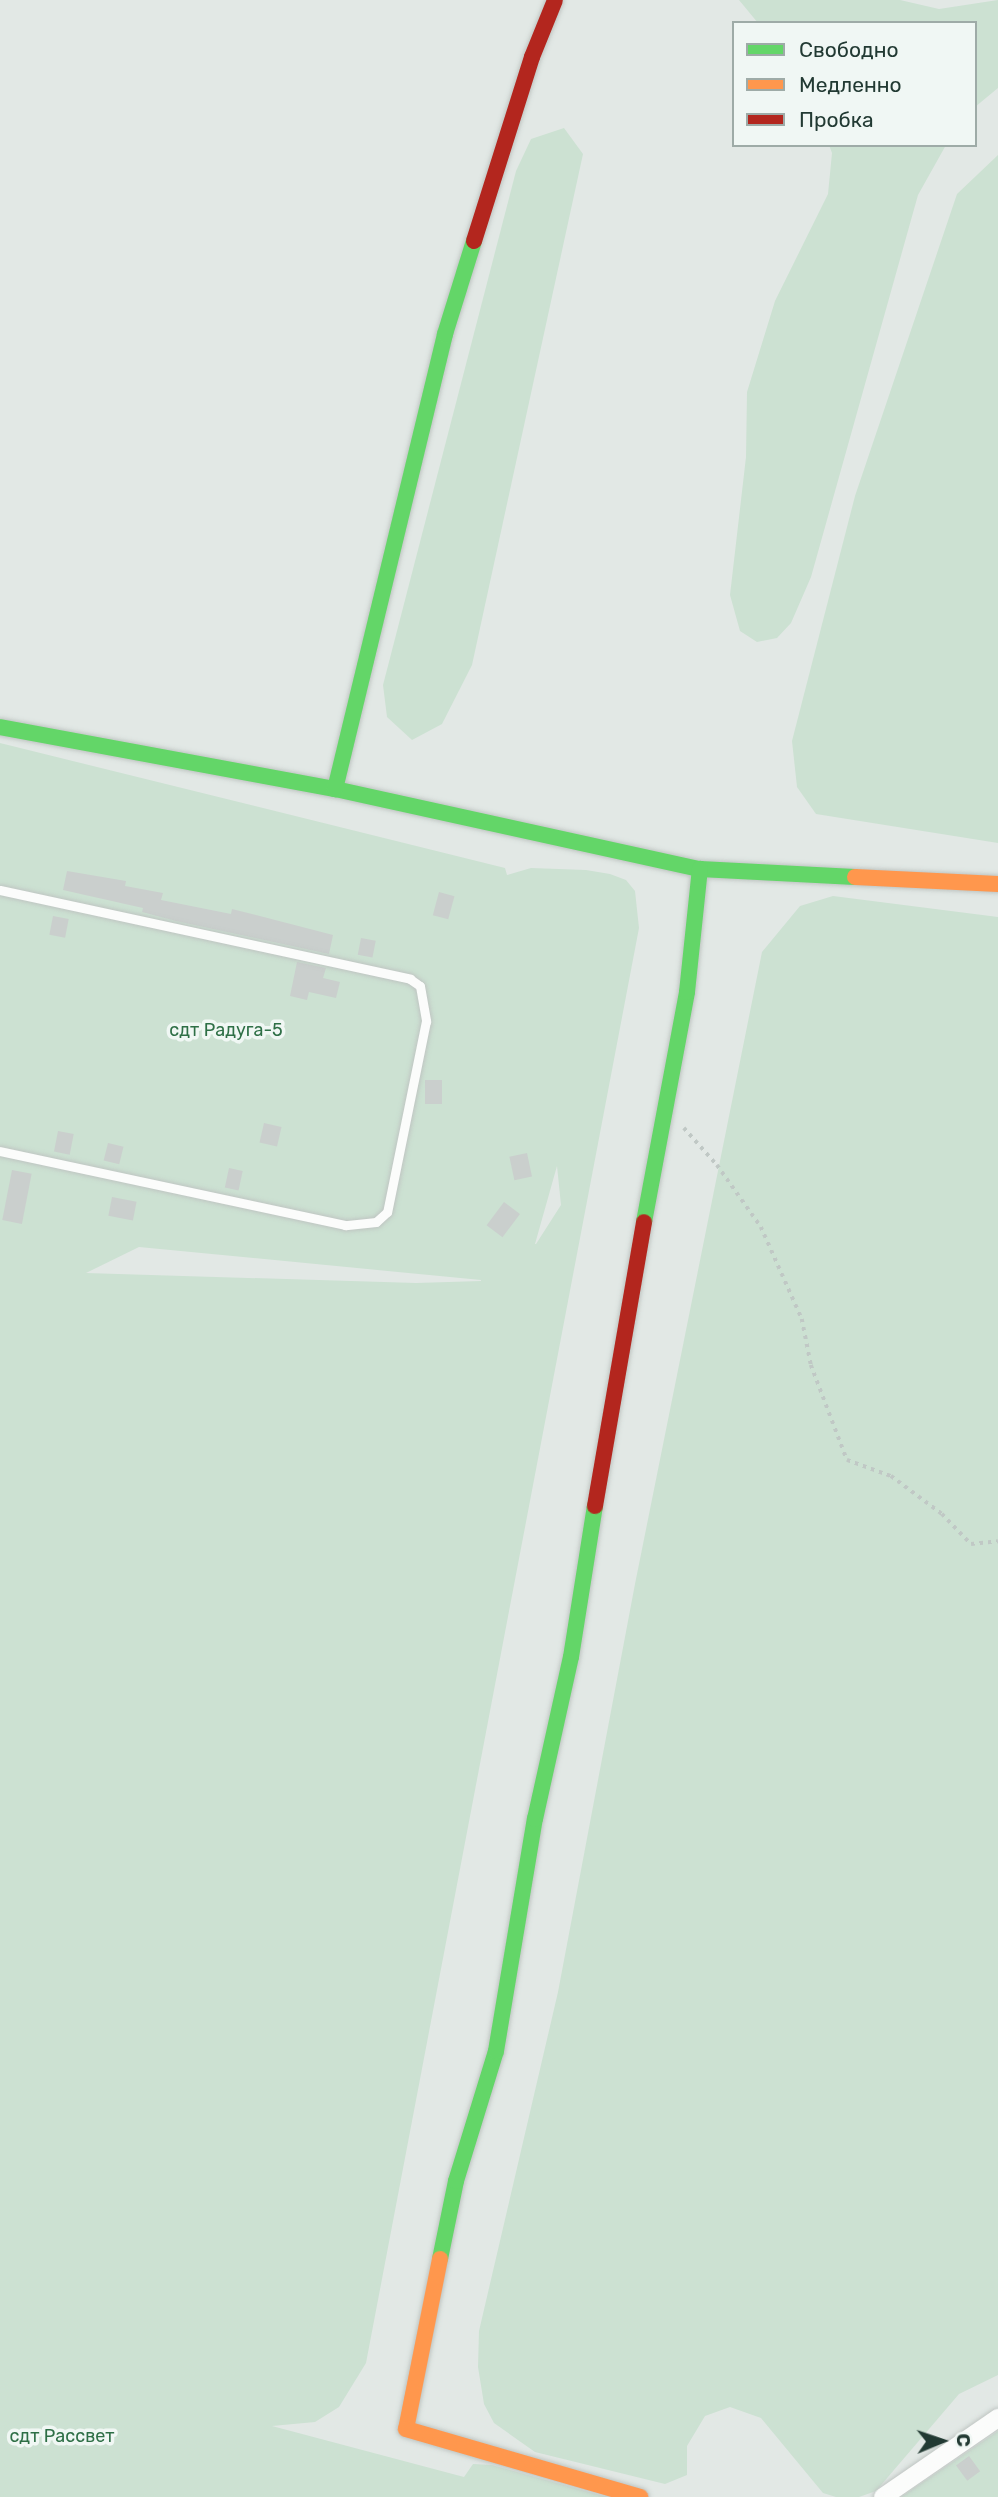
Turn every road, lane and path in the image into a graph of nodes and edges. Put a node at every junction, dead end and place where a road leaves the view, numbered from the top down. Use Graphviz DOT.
graph roads {
  1 [pos="555,0"];
  2 [pos="0,727"];
  3 [pos="335,789"];
  4 [pos="700,869"];
  5 [pos="998,884"];
  6 [pos="0,890"];
  7 [pos="665,1116"];
  8 [pos="0,1151"];
  9 [pos="998,1541"];
  10 [pos="998,2418"];
  11 [pos="640,2497"];
  12 [pos="883,2497"];
  1 -- 3 [label="street"];
  2 -- 3 [label="street"];
  3 -- 4 [label="street"];
  4 -- 5 [label="street"];
  4 -- 7 [label="street"];
  6 -- 8 [label="lane"];
  7 -- 9 [label="path"];
  7 -- 11 [label="street"];
  10 -- 12 [label="street"];
}
